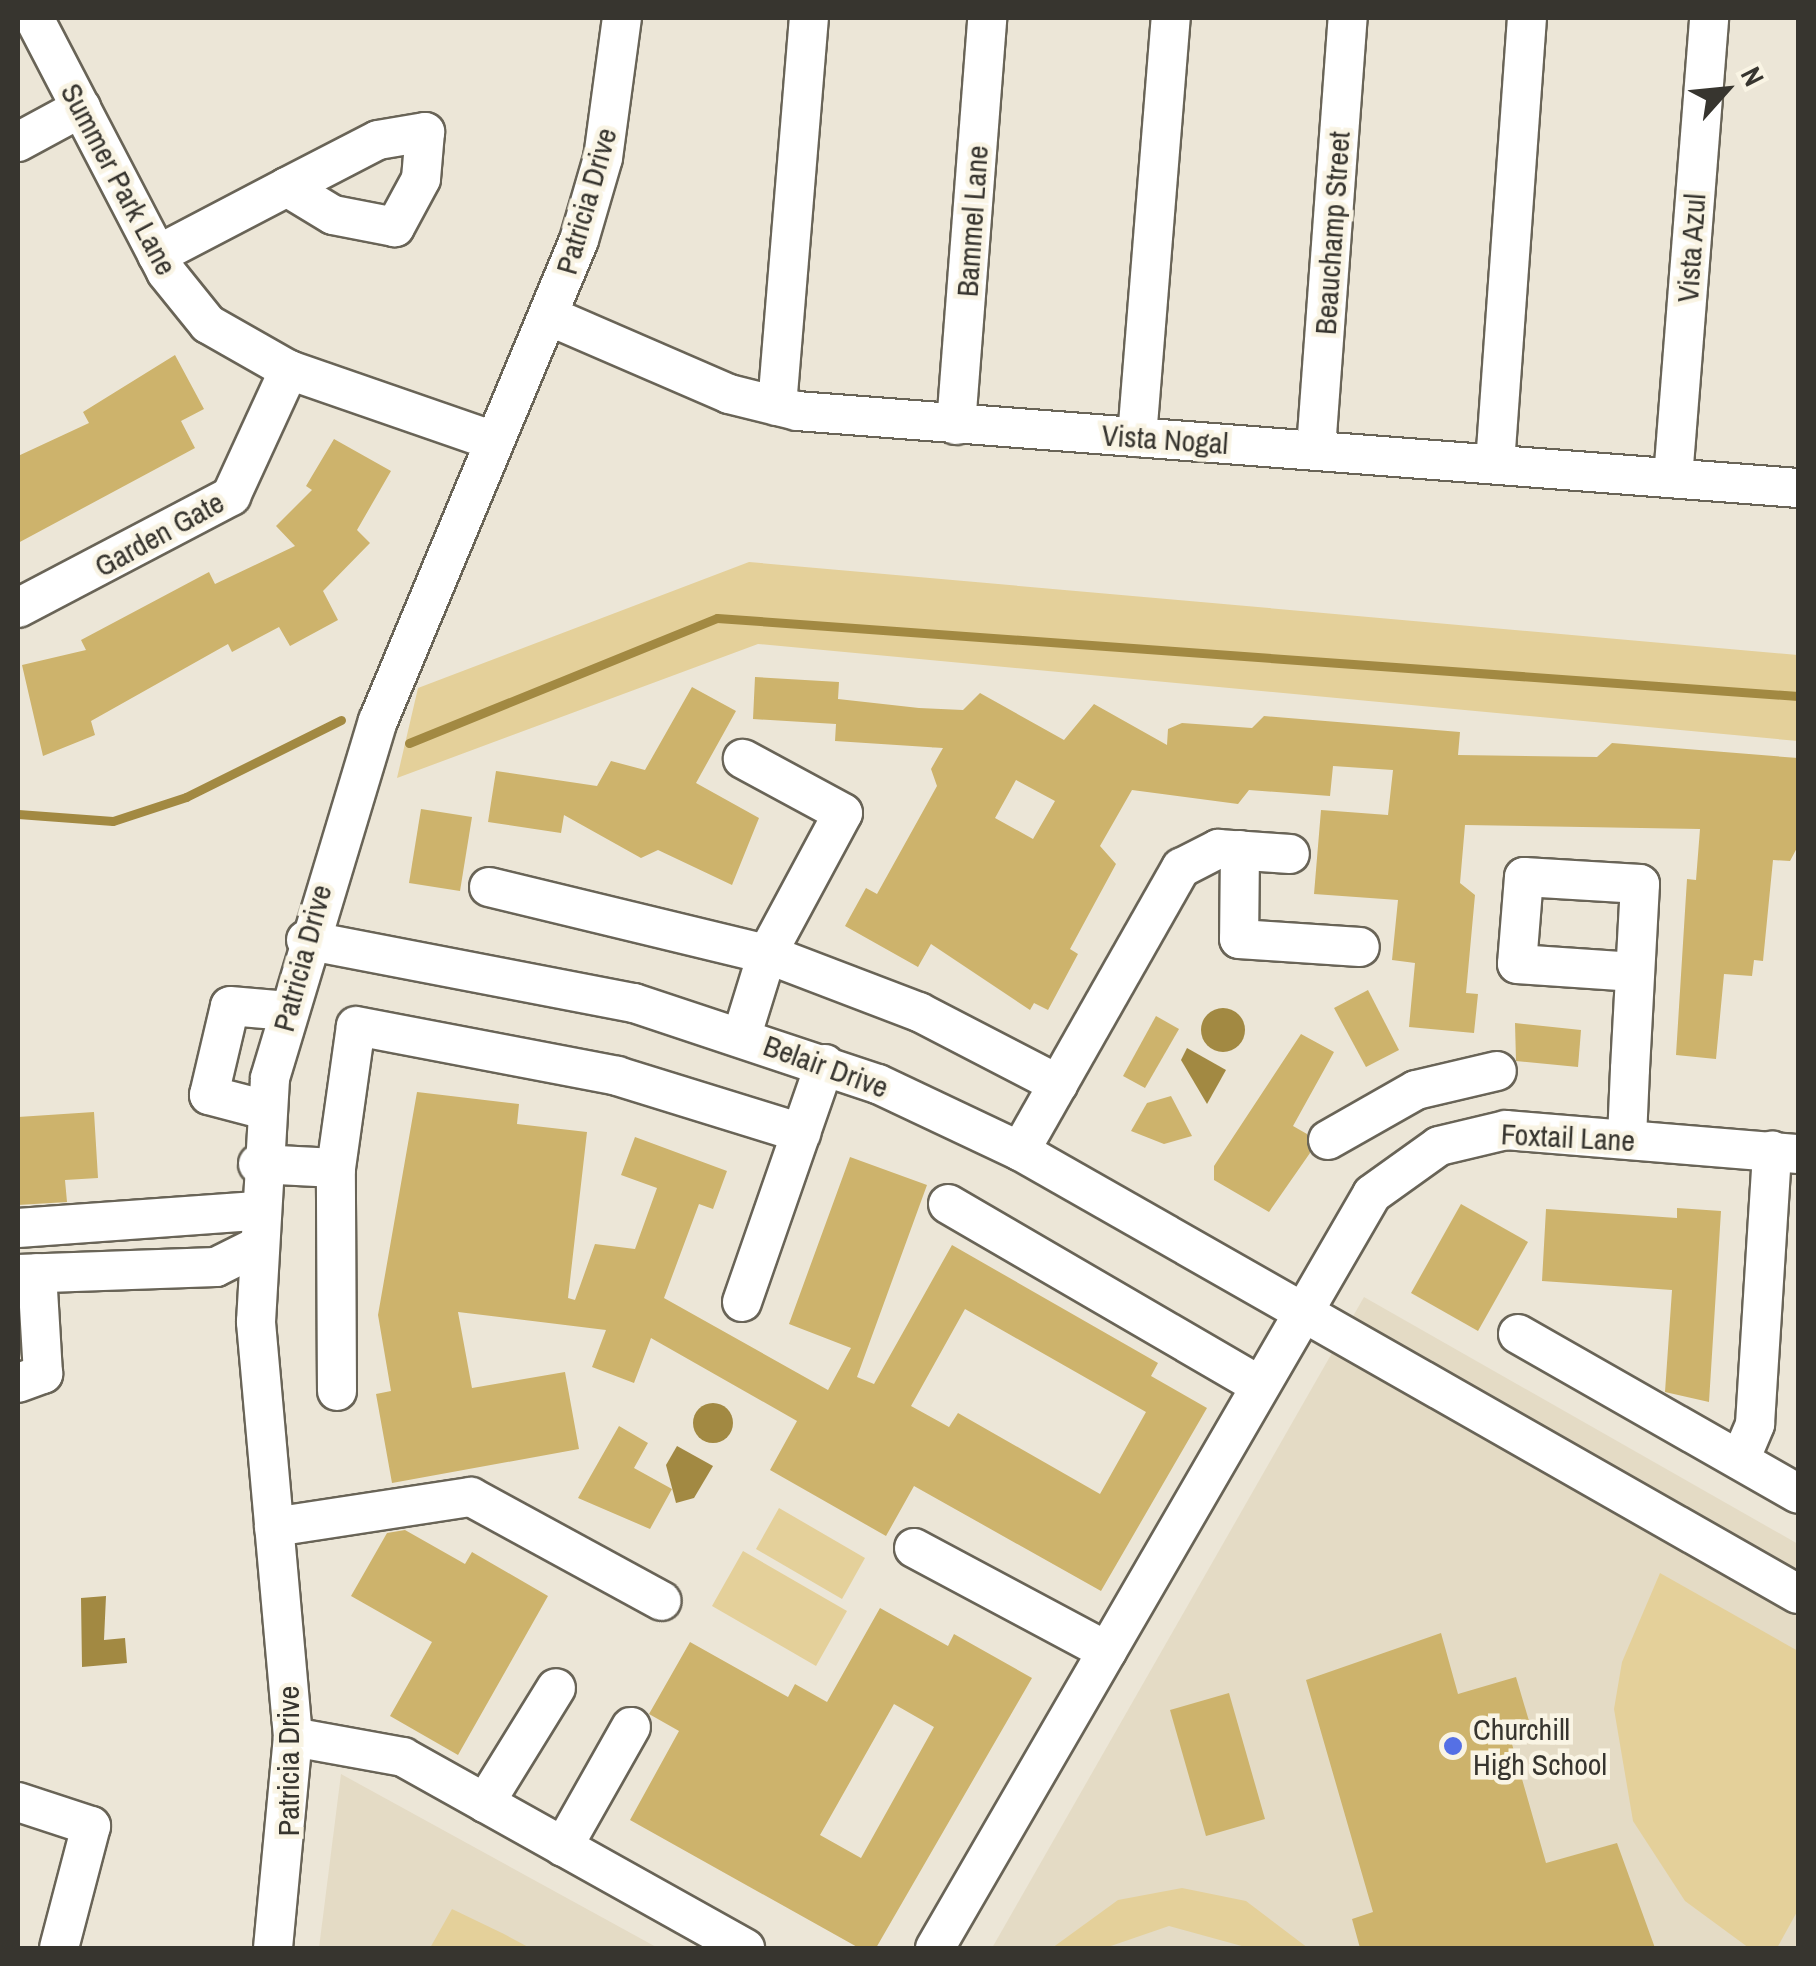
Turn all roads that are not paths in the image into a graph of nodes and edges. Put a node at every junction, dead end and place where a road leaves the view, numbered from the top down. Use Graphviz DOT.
graph roads {
  1 [pos="34,18"];
  2 [pos="622,18"];
  3 [pos="809,18"];
  4 [pos="988,18"];
  5 [pos="1171,18"];
  6 [pos="1348,18"];
  7 [pos="1527,18"];
  8 [pos="1709,18"];
  9 [pos="81,108"];
  10 [pos="18,142"];
  11 [pos="287,187"];
  12 [pos="157,255"];
  13 [pos="549,316"];
  14 [pos="288,370"];
  15 [pos="777,406"];
  16 [pos="956,425"];
  17 [pos="1137,437"];
  18 [pos="494,441"];
  19 [pos="1316,449"];
  20 [pos="1495,464"];
  21 [pos="1673,478"];
  22 [pos="1798,488"];
  23 [pos="18,608"];
  24 [pos="743,760"];
  25 [pos="1240,850"];
  26 [pos="1290,854"];
  27 [pos="490,887"];
  28 [pos="306,940"];
  29 [pos="1360,947"];
  30 [pos="767,954"];
  31 [pos="1635,972"];
  32 [pos="288,1011"];
  33 [pos="742,1035"];
  34 [pos="825,1064"];
  35 [pos="1497,1071"];
  36 [pos="1049,1080"];
  37 [pos="1416,1090"];
  38 [pos="266,1110"];
  39 [pos="801,1133"];
  40 [pos="1627,1138"];
  41 [pos="1328,1140"];
  42 [pos="1438,1146"];
  43 [pos="1020,1151"];
  44 [pos="1785,1152"];
  45 [pos="258,1164"];
  46 [pos="336,1168"];
  47 [pos="948,1204"];
  48 [pos="18,1228"];
  49 [pos="255,1229"];
  50 [pos="28,1274"];
  51 [pos="742,1302"];
  52 [pos="1302,1311"];
  53 [pos="1518,1334"];
  54 [pos="18,1383"];
  55 [pos="1259,1385"];
  56 [pos="338,1390"];
  57 [pos="1740,1460"];
  58 [pos="1798,1494"];
  59 [pos="274,1527"];
  60 [pos="914,1548"];
  61 [pos="1798,1594"];
  62 [pos="662,1601"];
  63 [pos="1107,1651"];
  64 [pos="556,1688"];
  65 [pos="631,1726"];
  66 [pos="293,1736"];
  67 [pos="18,1802"];
  68 [pos="486,1803"];
  69 [pos="562,1846"];
  70 [pos="59,1948"];
  71 [pos="274,1948"];
  72 [pos="745,1948"];
  73 [pos="935,1948"];
  1 -- 9 [label="street, Summer Park Lane"];
  2 -- 13 [label="street, Patricia Drive"];
  3 -- 15 [label="street"];
  4 -- 16 [label="street, Bammel Lane"];
  5 -- 17 [label="street"];
  6 -- 19 [label="street, Beauchamp Street"];
  7 -- 20 [label="street"];
  8 -- 21 [label="street, Vista Azul"];
  9 -- 10 [label="street"];
  9 -- 12 [label="street, Summer Park Lane"];
  11 -- 12 [label="street"];
  12 -- 14 [label="street, Summer Park Lane"];
  13 -- 15 [label="street, Vista Nogal"];
  13 -- 18 [label="street, Patricia Drive"];
  14 -- 18 [label="street, Summer Park Lane"];
  14 -- 23 [label="street, Garden Gate"];
  15 -- 16 [label="street, Vista Nogal"];
  16 -- 17 [label="street, Vista Nogal"];
  17 -- 19 [label="street, Vista Nogal"];
  18 -- 28 [label="street, Patricia Drive"];
  19 -- 20 [label="street, Vista Nogal"];
  20 -- 21 [label="street, Vista Nogal"];
  21 -- 22 [label="street, Vista Nogal"];
  24 -- 30 [label="street"];
  25 -- 26 [label="street"];
  25 -- 29 [label="street"];
  25 -- 36 [label="street"];
  27 -- 30 [label="street"];
  28 -- 32 [label="street, Patricia Drive"];
  28 -- 33 [label="street, Belair Drive"];
  30 -- 33 [label="street"];
  30 -- 36 [label="street"];
  31 -- 40 [label="street"];
  32 -- 38 [label="street, Patricia Drive"];
  32 -- 38 [label="street"];
  33 -- 34 [label="street, Belair Drive"];
  34 -- 39 [label="street"];
  34 -- 43 [label="street, Belair Drive"];
  35 -- 37 [label="street"];
  36 -- 43 [label="street"];
  37 -- 41 [label="street"];
  37 -- 42 [label="street"];
  38 -- 45 [label="street, Patricia Drive"];
  39 -- 46 [label="street"];
  39 -- 51 [label="street"];
  40 -- 42 [label="street, Foxtail Lane"];
  40 -- 44 [label="street, Foxtail Lane"];
  42 -- 52 [label="street, Foxtail Lane"];
  43 -- 52 [label="street, Belair Drive"];
  44 -- 57 [label="street"];
  45 -- 46 [label="street"];
  45 -- 49 [label="street, Patricia Drive"];
  46 -- 56 [label="street"];
  47 -- 55 [label="street"];
  48 -- 49 [label="street"];
  49 -- 50 [label="street"];
  49 -- 59 [label="street, Patricia Drive"];
  50 -- 54 [label="street"];
  52 -- 55 [label="street, Foxtail Lane"];
  52 -- 61 [label="street, Belair Drive"];
  53 -- 57 [label="street"];
  55 -- 63 [label="street, Foxtail Lane"];
  57 -- 58 [label="street"];
  59 -- 62 [label="street"];
  59 -- 66 [label="street, Patricia Drive"];
  60 -- 63 [label="street"];
  63 -- 73 [label="street, Foxtail Lane"];
  64 -- 68 [label="street"];
  65 -- 69 [label="street"];
  66 -- 68 [label="street"];
  66 -- 71 [label="street, Patricia Drive"];
  67 -- 70 [label="street"];
  68 -- 69 [label="street"];
  69 -- 72 [label="street"];
}
